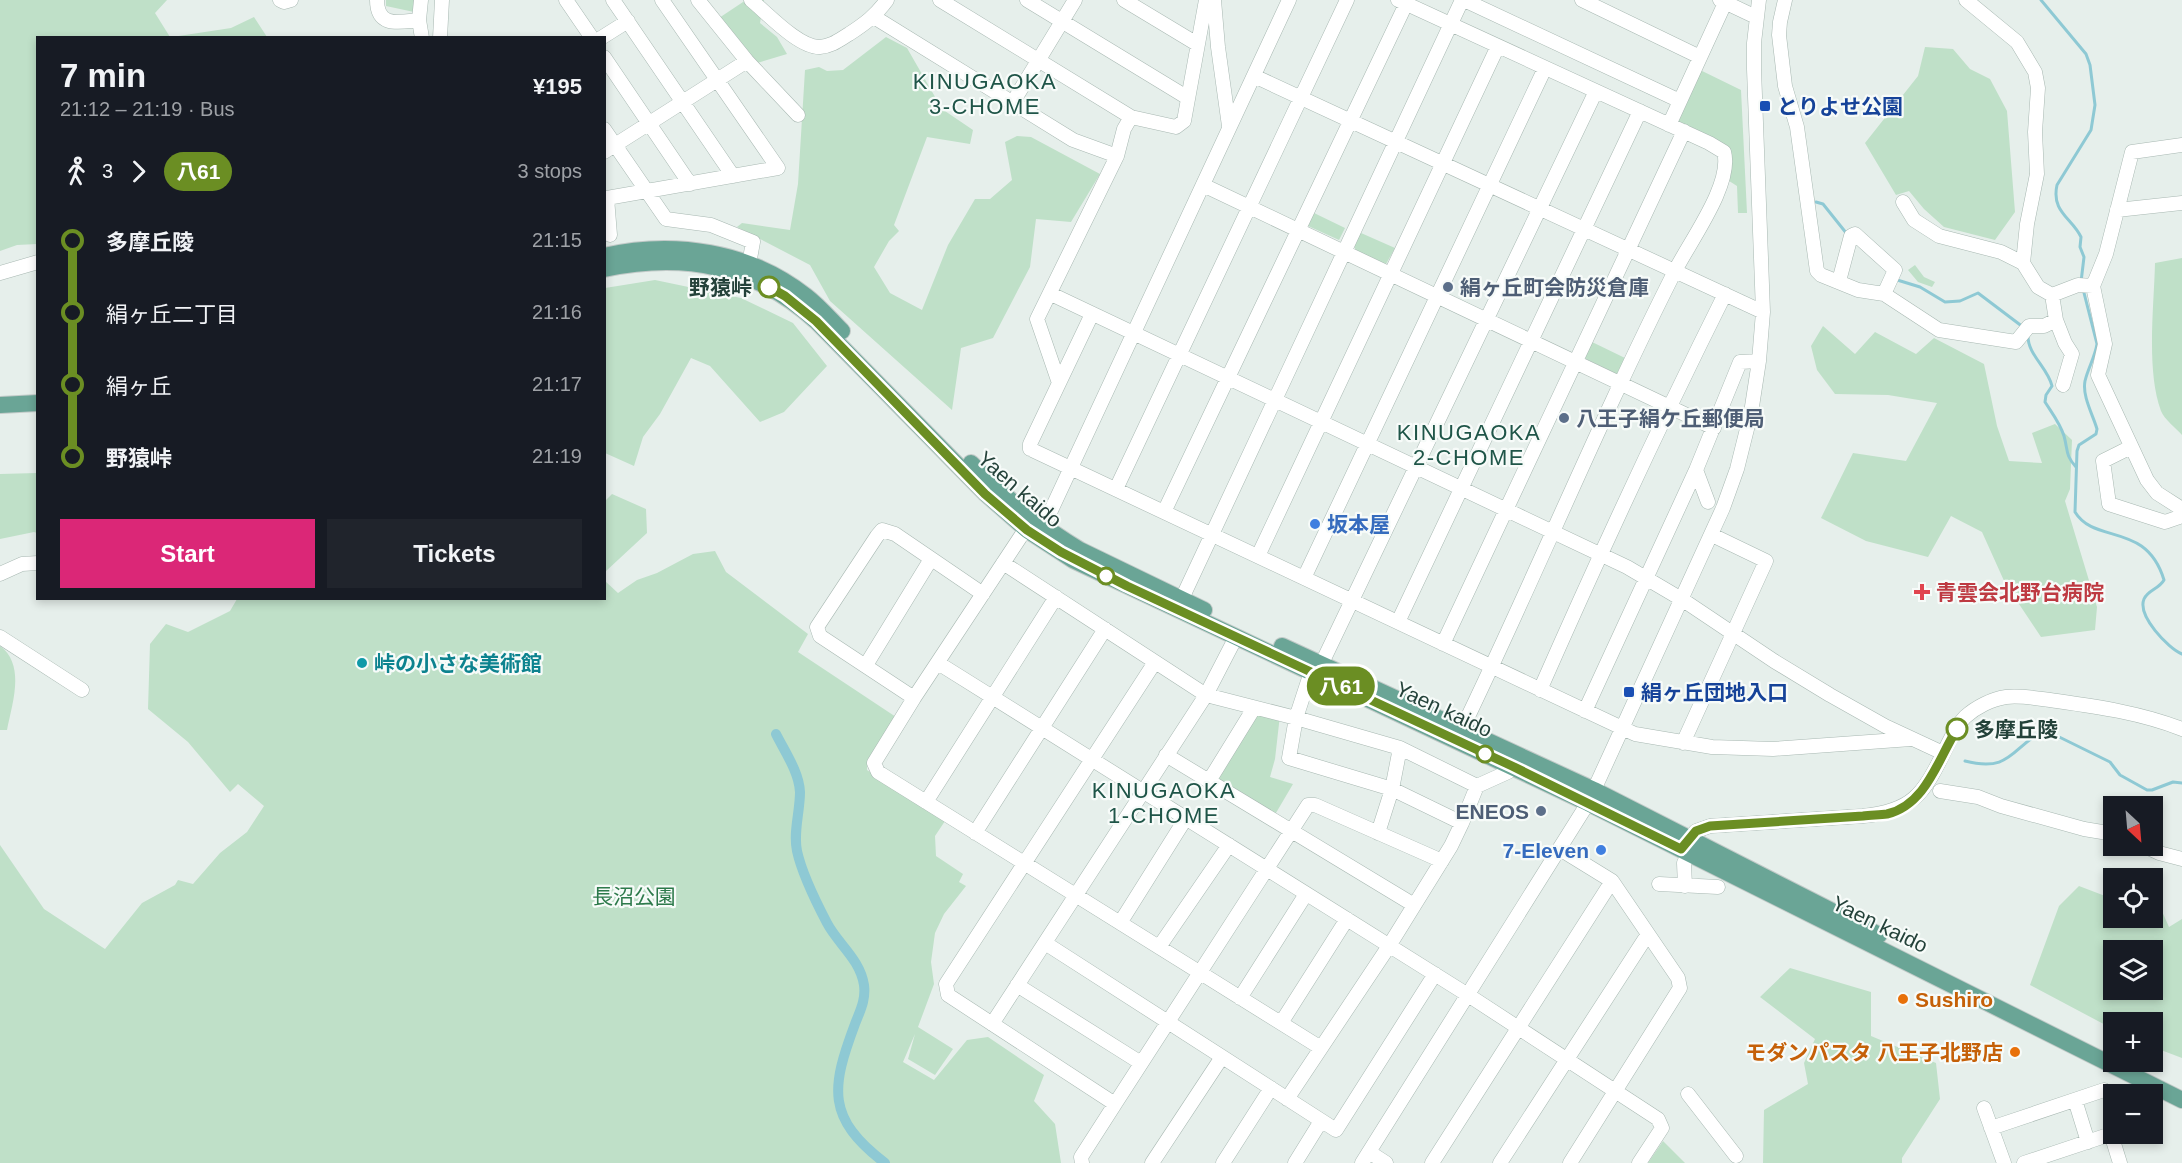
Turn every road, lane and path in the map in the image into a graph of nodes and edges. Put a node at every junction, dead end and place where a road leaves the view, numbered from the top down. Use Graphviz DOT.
graph roads {
  1 [pos="280,0"];
  2 [pos="291,0"];
  3 [pos="377,0"];
  4 [pos="421,0"];
  5 [pos="442,0"];
  6 [pos="566,0"];
  7 [pos="614,0"];
  8 [pos="662,0"];
  9 [pos="698,0"];
  10 [pos="751,0"];
  11 [pos="887,0"];
  12 [pos="940,0"];
  13 [pos="1027,0"];
  14 [pos="1075,0"];
  15 [pos="1124,0"];
  16 [pos="1206,0"];
  17 [pos="1214,0"];
  18 [pos="1289,0"];
  19 [pos="1347,0"];
  20 [pos="1463,0"];
  21 [pos="1582,0"];
  22 [pos="1760,0"];
  23 [pos="1785,0"];
  24 [pos="1966,0"];
  25 [pos="1723,1"];
  26 [pos="1402,2"];
  27 [pos="874,17"];
  28 [pos="1756,17"];
  29 [pos="419,20"];
  30 [pos="628,21"];
  31 [pos="1062,21"];
  32 [pos="1451,24"];
  33 [pos="422,36"];
  34 [pos="440,36"];
  35 [pos="591,36"];
  36 [pos="604,36"];
  37 [pos="1197,44"];
  38 [pos="1498,46"];
  39 [pos="1700,57"];
  40 [pos="606,60"];
  41 [pos="1038,60"];
  42 [pos="747,61"];
  43 [pos="1545,68"];
  44 [pos="1254,76"];
  45 [pos="716,80"];
  46 [pos="1596,91"];
  47 [pos="1188,98"];
  48 [pos="1301,98"];
  49 [pos="1680,101"];
  50 [pos="683,102"];
  51 [pos="1013,102"];
  52 [pos="1640,111"];
  53 [pos="798,115"];
  54 [pos="1131,117"];
  55 [pos="1351,120"];
  56 [pos="649,123"];
  57 [pos="1669,125"];
  58 [pos="1230,127"];
  59 [pos="1684,132"];
  60 [pos="1396,142"];
  61 [pos="2182,145"];
  62 [pos="610,148"];
  63 [pos="1117,156"];
  64 [pos="1443,163"];
  65 [pos="733,176"];
  66 [pos="690,184"];
  67 [pos="1203,185"];
  68 [pos="1490,185"];
  69 [pos="647,191"];
  70 [pos="1903,202"];
  71 [pos="2182,203"];
  72 [pos="1250,207"];
  73 [pos="1540,208"];
  74 [pos="2117,210"];
  75 [pos="1584,228"];
  76 [pos="1299,230"];
  77 [pos="607,234"];
  78 [pos="1628,249"];
  79 [pos="1344,252"];
  80 [pos="606,256"];
  81 [pos="626,258"];
  82 [pos="2023,262"];
  83 [pos="36,263"];
  84 [pos="749,264"];
  85 [pos="606,268"];
  86 [pos="1675,271"];
  87 [pos="0,273"];
  88 [pos="1391,274"];
  89 [pos="1839,281"];
  90 [pos="2087,286"];
  91 [pos="1051,294"];
  92 [pos="1725,294"];
  93 [pos="1884,294"];
  94 [pos="2052,295"];
  95 [pos="1437,296"];
  96 [pos="1763,312"];
  97 [pos="1092,314"];
  98 [pos="1487,320"];
  99 [pos="2056,321"];
  100 [pos="1133,333"];
  101 [pos="1531,341"];
  102 [pos="1180,355"];
  103 [pos="1759,361"];
  104 [pos="1575,362"];
  105 [pos="1228,378"];
  106 [pos="1059,383"];
  107 [pos="1622,384"];
  108 [pos="2063,385"];
  109 [pos="1274,401"];
  110 [pos="36,403"];
  111 [pos="0,405"];
  112 [pos="1669,406"];
  113 [pos="36,414"];
  114 [pos="0,416"];
  115 [pos="1321,422"];
  116 [pos="1714,428"];
  117 [pos="1367,444"];
  118 [pos="2131,447"];
  119 [pos="1030,449"];
  120 [pos="1416,467"];
  121 [pos="1071,468"];
  122 [pos="1696,470"];
  123 [pos="1461,488"];
  124 [pos="1116,489"];
  125 [pos="1708,502"];
  126 [pos="2182,509"];
  127 [pos="1506,510"];
  128 [pos="1164,512"];
  129 [pos="2182,516"];
  130 [pos="1033,527"];
  131 [pos="1553,533"];
  132 [pos="1212,535"];
  133 [pos="1712,535"];
  134 [pos="1600,554"];
  135 [pos="1258,556"];
  136 [pos="931,559"];
  137 [pos="36,563"];
  138 [pos="1003,563"];
  139 [pos="0,573"];
  140 [pos="1304,578"];
  141 [pos="1646,578"];
  142 [pos="983,594"];
  143 [pos="1056,597"];
  144 [pos="1683,600"];
  145 [pos="1352,601"];
  146 [pos="1179,604"];
  147 [pos="1398,622"];
  148 [pos="1105,629"];
  149 [pos="1733,632"];
  150 [pos="0,637"];
  151 [pos="1236,637"];
  152 [pos="1443,644"];
  153 [pos="1155,662"];
  154 [pos="938,663"];
  155 [pos="866,665"];
  156 [pos="1317,667"];
  157 [pos="1492,667"];
  158 [pos="82,690"];
  159 [pos="1540,690"];
  160 [pos="1206,695"];
  161 [pos="992,697"];
  162 [pos="914,698"];
  163 [pos="1254,708"];
  164 [pos="1585,711"];
  165 [pos="1296,718"];
  166 [pos="1042,728"];
  167 [pos="1462,729"];
  168 [pos="1623,729"];
  169 [pos="2182,729"];
  170 [pos="1913,739"];
  171 [pos="1683,743"];
  172 [pos="1400,748"];
  173 [pos="1943,753"];
  174 [pos="1167,755"];
  175 [pos="1092,759"];
  176 [pos="1512,766"];
  177 [pos="1209,781"];
  178 [pos="1477,786"];
  179 [pos="1392,789"];
  180 [pos="1143,791"];
  181 [pos="1940,791"];
  182 [pos="1591,797"];
  183 [pos="926,802"];
  184 [pos="1186,818"];
  185 [pos="1462,823"];
  186 [pos="1292,831"];
  187 [pos="1378,832"];
  188 [pos="975,833"];
  189 [pos="2103,833"];
  190 [pos="1228,845"];
  191 [pos="1687,846"];
  192 [pos="1560,849"];
  193 [pos="2163,854"];
  194 [pos="2182,859"];
  195 [pos="1442,861"];
  196 [pos="1024,863"];
  197 [pos="1267,869"];
  198 [pos="1612,881"];
  199 [pos="1659,884"];
  200 [pos="1685,886"];
  201 [pos="1718,887"];
  202 [pos="1306,894"];
  203 [pos="1076,895"];
  204 [pos="1414,905"];
  205 [pos="1347,919"];
  206 [pos="1120,923"];
  207 [pos="1648,934"];
  208 [pos="1045,943"];
  209 [pos="1389,946"];
  210 [pos="1159,947"];
  211 [pos="1200,973"];
  212 [pos="1435,974"];
  213 [pos="1017,985"];
  214 [pos="1468,995"];
  215 [pos="1240,998"];
  216 [pos="1168,1022"];
  217 [pos="1281,1023"];
  218 [pos="992,1024"];
  219 [pos="1519,1029"];
  220 [pos="1321,1048"];
  221 [pos="2103,1048"];
  222 [pos="1222,1057"];
  223 [pos="1566,1059"];
  224 [pos="1141,1063"];
  225 [pos="2151,1072"];
  226 [pos="2182,1087"];
  227 [pos="1271,1088"];
  228 [pos="2103,1090"];
  229 [pos="1616,1092"];
  230 [pos="1688,1094"];
  231 [pos="1287,1099"];
  232 [pos="2075,1100"];
  233 [pos="2182,1100"];
  234 [pos="1115,1104"];
  235 [pos="1984,1108"];
  236 [pos="1322,1121"];
  237 [pos="1991,1128"];
  238 [pos="2088,1142"];
  239 [pos="1366,1157"];
  240 [pos="1734,1161"];
  241 [pos="1082,1163"];
  242 [pos="1152,1163"];
  243 [pos="1223,1163"];
  244 [pos="1294,1163"];
  245 [pos="1386,1163"];
  246 [pos="1432,1163"];
  247 [pos="1500,1163"];
  248 [pos="1570,1163"];
  249 [pos="1639,1163"];
  250 [pos="2004,1163"];
  251 [pos="2024,1163"];
  252 [pos="2120,1163"];
  1 -- 2 [label="street"];
  3 -- 29 [label="street"];
  4 -- 29 [label="street"];
  5 -- 34 [label="street"];
  6 -- 35 [label="street"];
  7 -- 30 [label="street"];
  8 -- 45 [label="street"];
  9 -- 42 [label="street"];
  10 -- 27 [label="street"];
  11 -- 27 [label="street"];
  12 -- 41 [label="street"];
  13 -- 31 [label="street"];
  14 -- 31 [label="street"];
  15 -- 37 [label="street"];
  16 -- 37 [label="street"];
  17 -- 58 [label="street"];
  18 -- 44 [label="street"];
  19 -- 48 [label="street"];
  20 -- 32 [label="street"];
  20 -- 49 [label="street"];
  21 -- 39 [label="street"];
  22 -- 28 [label="street"];
  23 -- 89 [label="street"];
  24 -- 82 [label="street"];
  25 -- 28 [label="street"];
  25 -- 39 [label="street"];
  26 -- 32 [label="street"];
  26 -- 55 [label="street"];
  27 -- 51 [label="street"];
  28 -- 96 [label="street"];
  29 -- 33 [label="street"];
  30 -- 36 [label="street"];
  30 -- 50 [label="street"];
  31 -- 41 [label="street"];
  31 -- 47 [label="street"];
  32 -- 38 [label="street"];
  32 -- 60 [label="street"];
  37 -- 47 [label="street"];
  38 -- 43 [label="street"];
  38 -- 64 [label="street"];
  39 -- 49 [label="street"];
  40 -- 56 [label="street"];
  41 -- 51 [label="street"];
  41 -- 54 [label="street"];
  42 -- 45 [label="street"];
  42 -- 53 [label="street"];
  43 -- 46 [label="street"];
  43 -- 68 [label="street"];
  44 -- 48 [label="street"];
  44 -- 58 [label="street"];
  45 -- 50 [label="street"];
  45 -- 65 [label="street"];
  46 -- 52 [label="street"];
  46 -- 73 [label="street"];
  47 -- 54 [label="street"];
  48 -- 55 [label="street"];
  48 -- 72 [label="street"];
  49 -- 57 [label="street"];
  50 -- 56 [label="street"];
  50 -- 65 [label="street"];
  51 -- 63 [label="street"];
  52 -- 57 [label="street"];
  52 -- 75 [label="street"];
  54 -- 63 [label="street"];
  55 -- 60 [label="street"];
  55 -- 76 [label="street"];
  56 -- 62 [label="street"];
  56 -- 66 [label="street"];
  57 -- 59 [label="street"];
  58 -- 67 [label="street"];
  59 -- 78 [label="street"];
  59 -- 86 [label="street"];
  60 -- 64 [label="street"];
  60 -- 79 [label="street"];
  61 -- 74 [label="street"];
  62 -- 69 [label="street"];
  63 -- 91 [label="street"];
  64 -- 68 [label="street"];
  64 -- 88 [label="street"];
  65 -- 66 [label="street"];
  66 -- 69 [label="street"];
  67 -- 72 [label="street"];
  67 -- 100 [label="street"];
  68 -- 73 [label="street"];
  68 -- 95 [label="street"];
  69 -- 77 [label="street"];
  69 -- 84 [label="street"];
  70 -- 82 [label="street"];
  71 -- 74 [label="street"];
  72 -- 76 [label="street"];
  72 -- 102 [label="street"];
  73 -- 75 [label="street"];
  73 -- 98 [label="street"];
  74 -- 90 [label="street"];
  75 -- 78 [label="street"];
  75 -- 101 [label="street"];
  76 -- 79 [label="street"];
  76 -- 105 [label="street"];
  77 -- 81 [label="street"];
  78 -- 86 [label="street"];
  78 -- 104 [label="street"];
  79 -- 88 [label="street"];
  79 -- 109 [label="street"];
  80 -- 81 [label="main road, Yaen kaido"];
  81 -- 84 [label="main road, Yaen kaido"];
  81 -- 85 [label="main road, Yaen kaido"];
  81 -- 130 [label="main road, Yaen kaido"];
  82 -- 94 [label="street"];
  83 -- 87 [label="street"];
  84 -- 130 [label="main road, Yaen kaido"];
  86 -- 92 [label="street"];
  86 -- 107 [label="street"];
  88 -- 95 [label="street"];
  88 -- 115 [label="street"];
  89 -- 93 [label="street"];
  89 -- 93 [label="street"];
  90 -- 94 [label="street"];
  90 -- 118 [label="street"];
  91 -- 97 [label="street"];
  91 -- 106 [label="street"];
  92 -- 96 [label="street"];
  92 -- 112 [label="street"];
  93 -- 99 [label="street"];
  94 -- 99 [label="street"];
  95 -- 98 [label="street"];
  95 -- 117 [label="street"];
  96 -- 103 [label="street"];
  97 -- 100 [label="street"];
  97 -- 106 [label="street"];
  97 -- 119 [label="street"];
  98 -- 101 [label="street"];
  98 -- 120 [label="street"];
  99 -- 108 [label="street"];
  100 -- 102 [label="street"];
  100 -- 121 [label="street"];
  101 -- 104 [label="street"];
  101 -- 123 [label="street"];
  102 -- 105 [label="street"];
  102 -- 124 [label="street"];
  103 -- 116 [label="street"];
  103 -- 133 [label="street"];
  104 -- 107 [label="street"];
  104 -- 127 [label="street"];
  105 -- 109 [label="street"];
  105 -- 128 [label="street"];
  106 -- 119 [label="street"];
  107 -- 112 [label="street"];
  107 -- 131 [label="street"];
  109 -- 115 [label="street"];
  109 -- 132 [label="street"];
  110 -- 111 [label="main road"];
  112 -- 116 [label="street"];
  112 -- 134 [label="street"];
  113 -- 114 [label="main road"];
  115 -- 117 [label="street"];
  115 -- 135 [label="street"];
  116 -- 122 [label="street"];
  117 -- 120 [label="street"];
  117 -- 140 [label="street"];
  118 -- 126 [label="street"];
  118 -- 129 [label="street"];
  119 -- 121 [label="street"];
  120 -- 123 [label="street"];
  120 -- 145 [label="street"];
  121 -- 124 [label="street"];
  121 -- 130 [label="street"];
  122 -- 125 [label="street"];
  122 -- 141 [label="street"];
  123 -- 127 [label="street"];
  123 -- 147 [label="street"];
  124 -- 128 [label="street"];
  127 -- 131 [label="street"];
  127 -- 152 [label="street"];
  128 -- 132 [label="street"];
  130 -- 138 [label="street"];
  130 -- 146 [label="main road, Yaen kaido"];
  131 -- 134 [label="street"];
  131 -- 157 [label="street"];
  132 -- 135 [label="street"];
  132 -- 146 [label="street"];
  133 -- 144 [label="street"];
  133 -- 149 [label="street"];
  134 -- 141 [label="street"];
  134 -- 159 [label="street"];
  135 -- 140 [label="street"];
  136 -- 142 [label="street"];
  136 -- 155 [label="street"];
  136 -- 155 [label="street"];
  137 -- 139 [label="street"];
  138 -- 142 [label="street"];
  138 -- 143 [label="street"];
  140 -- 145 [label="street"];
  141 -- 144 [label="street"];
  141 -- 164 [label="street"];
  142 -- 154 [label="street"];
  143 -- 148 [label="street"];
  143 -- 161 [label="street"];
  144 -- 149 [label="street"];
  144 -- 168 [label="street"];
  145 -- 147 [label="street"];
  145 -- 156 [label="street"];
  146 -- 151 [label="main road, Yaen kaido"];
  146 -- 156 [label="main road, Yaen kaido"];
  147 -- 152 [label="street"];
  148 -- 153 [label="street"];
  148 -- 166 [label="street"];
  149 -- 170 [label="street"];
  149 -- 171 [label="street"];
  150 -- 158 [label="street"];
  151 -- 156 [label="main road, Yaen kaido"];
  151 -- 160 [label="street"];
  152 -- 157 [label="street"];
  153 -- 160 [label="street"];
  153 -- 175 [label="street"];
  154 -- 161 [label="street"];
  154 -- 162 [label="street"];
  155 -- 162 [label="street"];
  156 -- 165 [label="street"];
  156 -- 167 [label="main road, Yaen kaido"];
  156 -- 176 [label="main road, Yaen kaido"];
  157 -- 159 [label="street"];
  157 -- 167 [label="street"];
  159 -- 164 [label="street"];
  160 -- 163 [label="street"];
  160 -- 174 [label="street"];
  161 -- 166 [label="street"];
  161 -- 183 [label="street"];
  162 -- 183 [label="street"];
  163 -- 165 [label="street"];
  163 -- 177 [label="street"];
  164 -- 168 [label="street"];
  165 -- 172 [label="street"];
  165 -- 179 [label="street"];
  166 -- 175 [label="street"];
  166 -- 188 [label="street"];
  167 -- 182 [label="main road, Yaen kaido"];
  168 -- 171 [label="street"];
  168 -- 182 [label="street"];
  169 -- 173 [label="street"];
  170 -- 171 [label="street"];
  170 -- 173 [label="street"];
  172 -- 178 [label="street"];
  172 -- 179 [label="street"];
  173 -- 191 [label="street"];
  174 -- 177 [label="street"];
  174 -- 180 [label="street"];
  175 -- 180 [label="street"];
  175 -- 196 [label="street"];
  176 -- 178 [label="street"];
  176 -- 182 [label="main road, Yaen kaido"];
  177 -- 186 [label="street"];
  178 -- 185 [label="street"];
  179 -- 185 [label="street"];
  179 -- 187 [label="street"];
  180 -- 184 [label="street"];
  180 -- 203 [label="street"];
  181 -- 189 [label="street"];
  182 -- 191 [label="main road, Yaen kaido"];
  182 -- 192 [label="street"];
  183 -- 188 [label="street"];
  184 -- 190 [label="street"];
  184 -- 206 [label="street"];
  185 -- 195 [label="street"];
  186 -- 187 [label="street"];
  186 -- 197 [label="street"];
  186 -- 204 [label="street"];
  187 -- 195 [label="street"];
  188 -- 196 [label="street"];
  190 -- 197 [label="street"];
  190 -- 210 [label="street"];
  191 -- 200 [label="street"];
  191 -- 221 [label="main road, Yaen kaido"];
  191 -- 233 [label="main road, Yaen kaido"];
  192 -- 198 [label="street"];
  192 -- 214 [label="street"];
  193 -- 194 [label="street"];
  195 -- 204 [label="street"];
  196 -- 203 [label="street"];
  196 -- 218 [label="street"];
  197 -- 202 [label="street"];
  197 -- 211 [label="street"];
  198 -- 207 [label="street"];
  198 -- 219 [label="street"];
  199 -- 200 [label="street"];
  200 -- 201 [label="street"];
  202 -- 205 [label="street"];
  202 -- 215 [label="street"];
  203 -- 206 [label="street"];
  203 -- 208 [label="street"];
  204 -- 209 [label="street"];
  205 -- 209 [label="street"];
  205 -- 217 [label="street"];
  206 -- 210 [label="street"];
  207 -- 223 [label="street"];
  207 -- 229 [label="street"];
  208 -- 213 [label="street"];
  208 -- 216 [label="street"];
  209 -- 212 [label="street"];
  209 -- 220 [label="street"];
  210 -- 211 [label="street"];
  211 -- 215 [label="street"];
  211 -- 216 [label="street"];
  212 -- 214 [label="street"];
  212 -- 236 [label="street"];
  213 -- 218 [label="street"];
  213 -- 224 [label="street"];
  214 -- 219 [label="street"];
  214 -- 239 [label="street"];
  215 -- 217 [label="street"];
  216 -- 222 [label="street"];
  216 -- 224 [label="street"];
  217 -- 220 [label="street"];
  218 -- 234 [label="street"];
  219 -- 223 [label="street"];
  219 -- 246 [label="street"];
  220 -- 231 [label="street"];
  222 -- 227 [label="street"];
  222 -- 242 [label="street"];
  223 -- 229 [label="street"];
  223 -- 247 [label="street"];
  224 -- 234 [label="street"];
  225 -- 226 [label="main road"];
  227 -- 231 [label="street"];
  227 -- 243 [label="street"];
  228 -- 232 [label="street"];
  229 -- 248 [label="street"];
  229 -- 249 [label="street"];
  230 -- 240 [label="street"];
  231 -- 236 [label="street"];
  232 -- 237 [label="street"];
  232 -- 238 [label="street"];
  234 -- 241 [label="street"];
  235 -- 237 [label="street"];
  236 -- 244 [label="street"];
  237 -- 250 [label="street"];
  238 -- 251 [label="street"];
  238 -- 252 [label="street"];
  239 -- 245 [label="street"];
}
